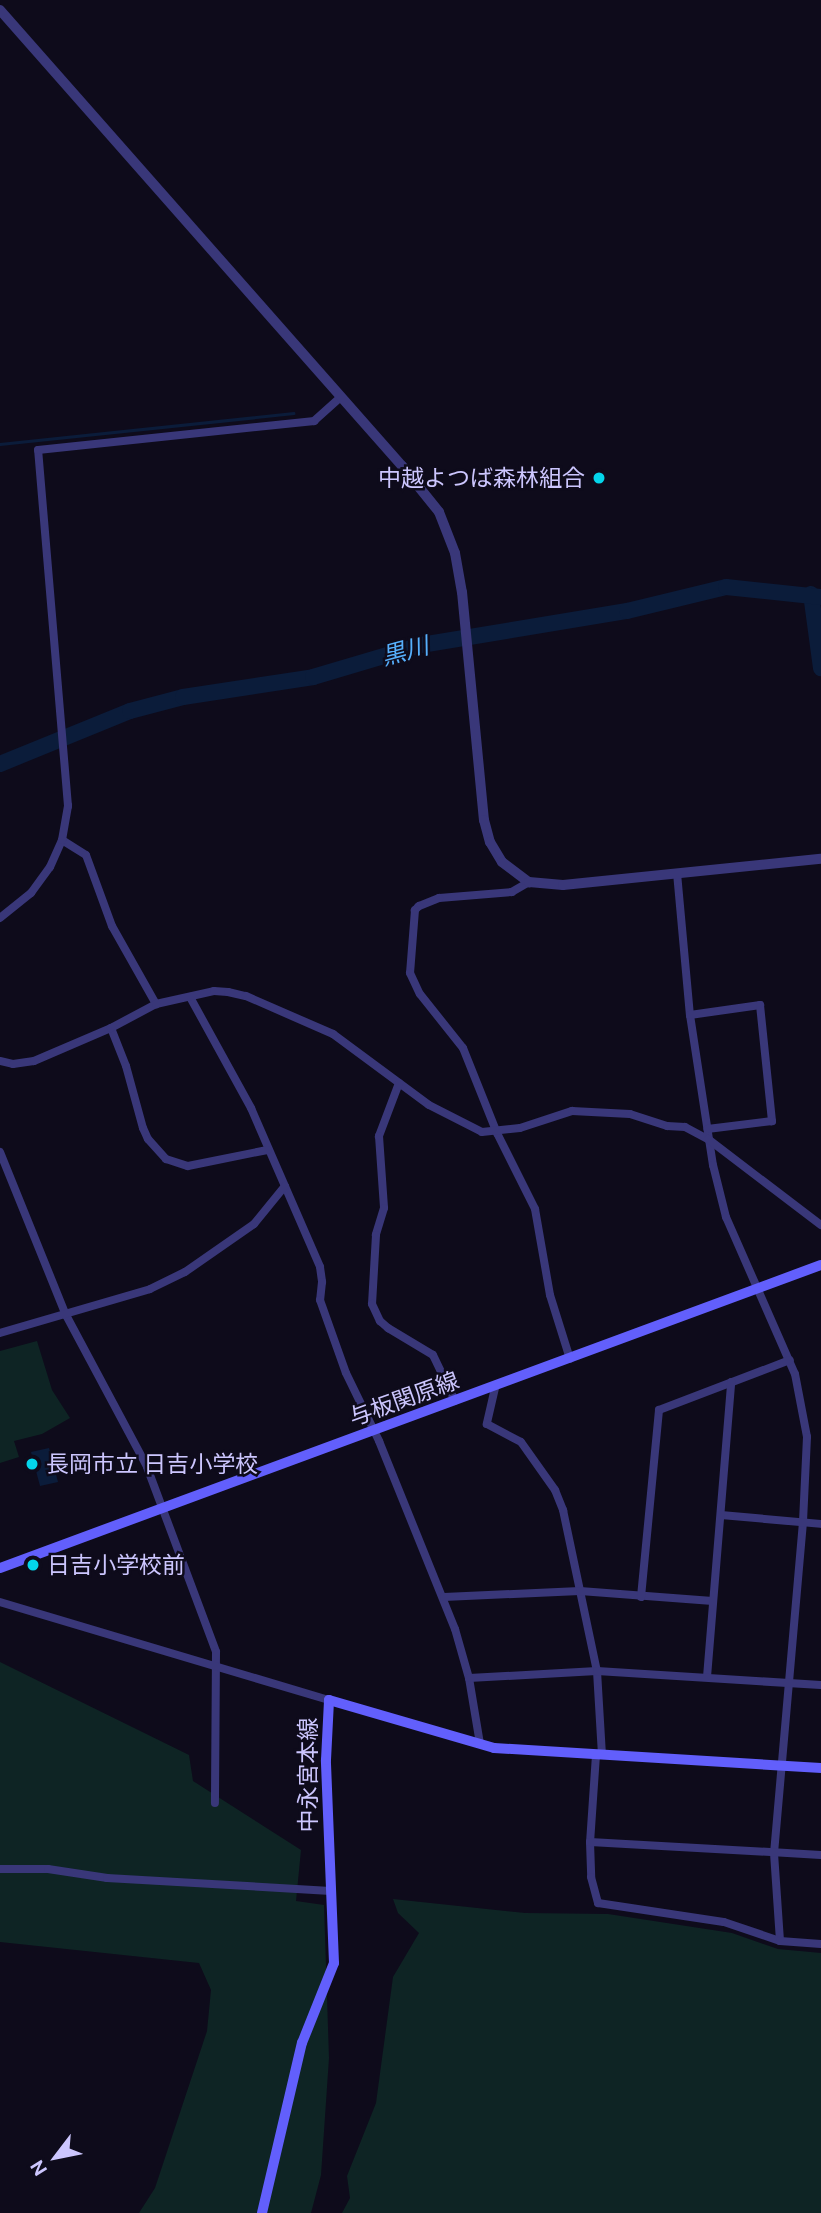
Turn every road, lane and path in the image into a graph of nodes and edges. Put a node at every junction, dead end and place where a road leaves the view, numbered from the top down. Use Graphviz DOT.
graph roads {
  1 [pos="0,10"];
  2 [pos="341,397"];
  3 [pos="62,840"];
  4 [pos="821,859"];
  5 [pos="677,873"];
  6 [pos="529,882"];
  7 [pos="0,918"];
  8 [pos="190,997"];
  9 [pos="156,1004"];
  10 [pos="690,1015"];
  11 [pos="111,1028"];
  12 [pos="0,1061"];
  13 [pos="399,1083"];
  14 [pos="707,1129"];
  15 [pos="497,1133"];
  16 [pos="708,1139"];
  17 [pos="267,1150"];
  18 [pos="0,1152"];
  19 [pos="285,1186"];
  20 [pos="821,1226"];
  21 [pos="821,1265"];
  22 [pos="757,1289"];
  23 [pos="66,1315"];
  24 [pos="0,1333"];
  25 [pos="570,1359"];
  26 [pos="790,1360"];
  27 [pos="731,1382"];
  28 [pos="495,1388"];
  29 [pos="455,1401"];
  30 [pos="375,1432"];
  31 [pos="164,1507"];
  32 [pos="722,1515"];
  33 [pos="803,1522"];
  34 [pos="821,1524"];
  35 [pos="0,1569"];
  36 [pos="580,1591"];
  37 [pos="444,1597"];
  38 [pos="641,1597"];
  39 [pos="713,1601"];
  40 [pos="0,1602"];
  41 [pos="218,1667"];
  42 [pos="597,1671"];
  43 [pos="469,1678"];
  44 [pos="707,1678"];
  45 [pos="787,1683"];
  46 [pos="821,1685"];
  47 [pos="329,1700"];
  48 [pos="480,1744"];
  49 [pos="599,1755"];
  50 [pos="780,1766"];
  51 [pos="821,1768"];
  52 [pos="215,1803"];
  53 [pos="590,1842"];
  54 [pos="774,1853"];
  55 [pos="821,1856"];
  56 [pos="0,1869"];
  57 [pos="331,1891"];
  58 [pos="780,1941"];
  59 [pos="821,1944"];
  60 [pos="262,2213"];
  1 -- 2 [label="street"];
  2 -- 3 [label="street"];
  2 -- 6 [label="street"];
  3 -- 7 [label="street"];
  3 -- 9 [label="street"];
  4 -- 5 [label="street"];
  5 -- 6 [label="street"];
  5 -- 10 [label="street"];
  6 -- 15 [label="street"];
  8 -- 9 [label="street"];
  8 -- 13 [label="street"];
  8 -- 17 [label="street"];
  9 -- 11 [label="street"];
  10 -- 14 [label="street"];
  10 -- 14 [label="street"];
  11 -- 12 [label="street"];
  11 -- 17 [label="street"];
  13 -- 15 [label="street"];
  13 -- 29 [label="street"];
  14 -- 16 [label="street"];
  15 -- 16 [label="street"];
  15 -- 25 [label="street"];
  16 -- 20 [label="street"];
  16 -- 22 [label="street"];
  17 -- 19 [label="street"];
  18 -- 23 [label="street"];
  19 -- 23 [label="street"];
  19 -- 30 [label="street"];
  21 -- 22 [label="main road, 与板関原線"];
  22 -- 25 [label="main road, 与板関原線"];
  22 -- 26 [label="street"];
  23 -- 24 [label="street"];
  23 -- 31 [label="street"];
  25 -- 28 [label="main road, 与板関原線"];
  26 -- 27 [label="street"];
  26 -- 33 [label="street"];
  27 -- 32 [label="street"];
  27 -- 38 [label="street"];
  28 -- 29 [label="main road, 与板関原線"];
  28 -- 36 [label="street"];
  29 -- 30 [label="main road, 与板関原線"];
  30 -- 31 [label="main road, 与板関原線"];
  30 -- 37 [label="street"];
  31 -- 35 [label="main road, 与板関原線"];
  31 -- 41 [label="street"];
  32 -- 33 [label="street"];
  32 -- 39 [label="street"];
  33 -- 34 [label="street"];
  33 -- 45 [label="street"];
  36 -- 37 [label="street"];
  36 -- 38 [label="street"];
  36 -- 42 [label="street"];
  37 -- 43 [label="street"];
  38 -- 39 [label="street"];
  39 -- 44 [label="street"];
  40 -- 41 [label="street"];
  41 -- 47 [label="street"];
  41 -- 52 [label="street"];
  42 -- 43 [label="street"];
  42 -- 44 [label="street"];
  42 -- 49 [label="street"];
  43 -- 48 [label="street"];
  44 -- 45 [label="street"];
  45 -- 46 [label="street"];
  45 -- 50 [label="street"];
  47 -- 48 [label="main road, 中永宮本線"];
  47 -- 57 [label="main road, 中永宮本線"];
  48 -- 49 [label="main road, 中永宮本線"];
  49 -- 50 [label="main road, 中永宮本線"];
  49 -- 53 [label="street"];
  50 -- 51 [label="main road, 中永宮本線"];
  50 -- 54 [label="street"];
  53 -- 54 [label="street"];
  53 -- 58 [label="street"];
  54 -- 55 [label="street"];
  54 -- 58 [label="street"];
  56 -- 57 [label="street"];
  57 -- 60 [label="main road, 中永宮本線"];
  58 -- 59 [label="street"];
}
